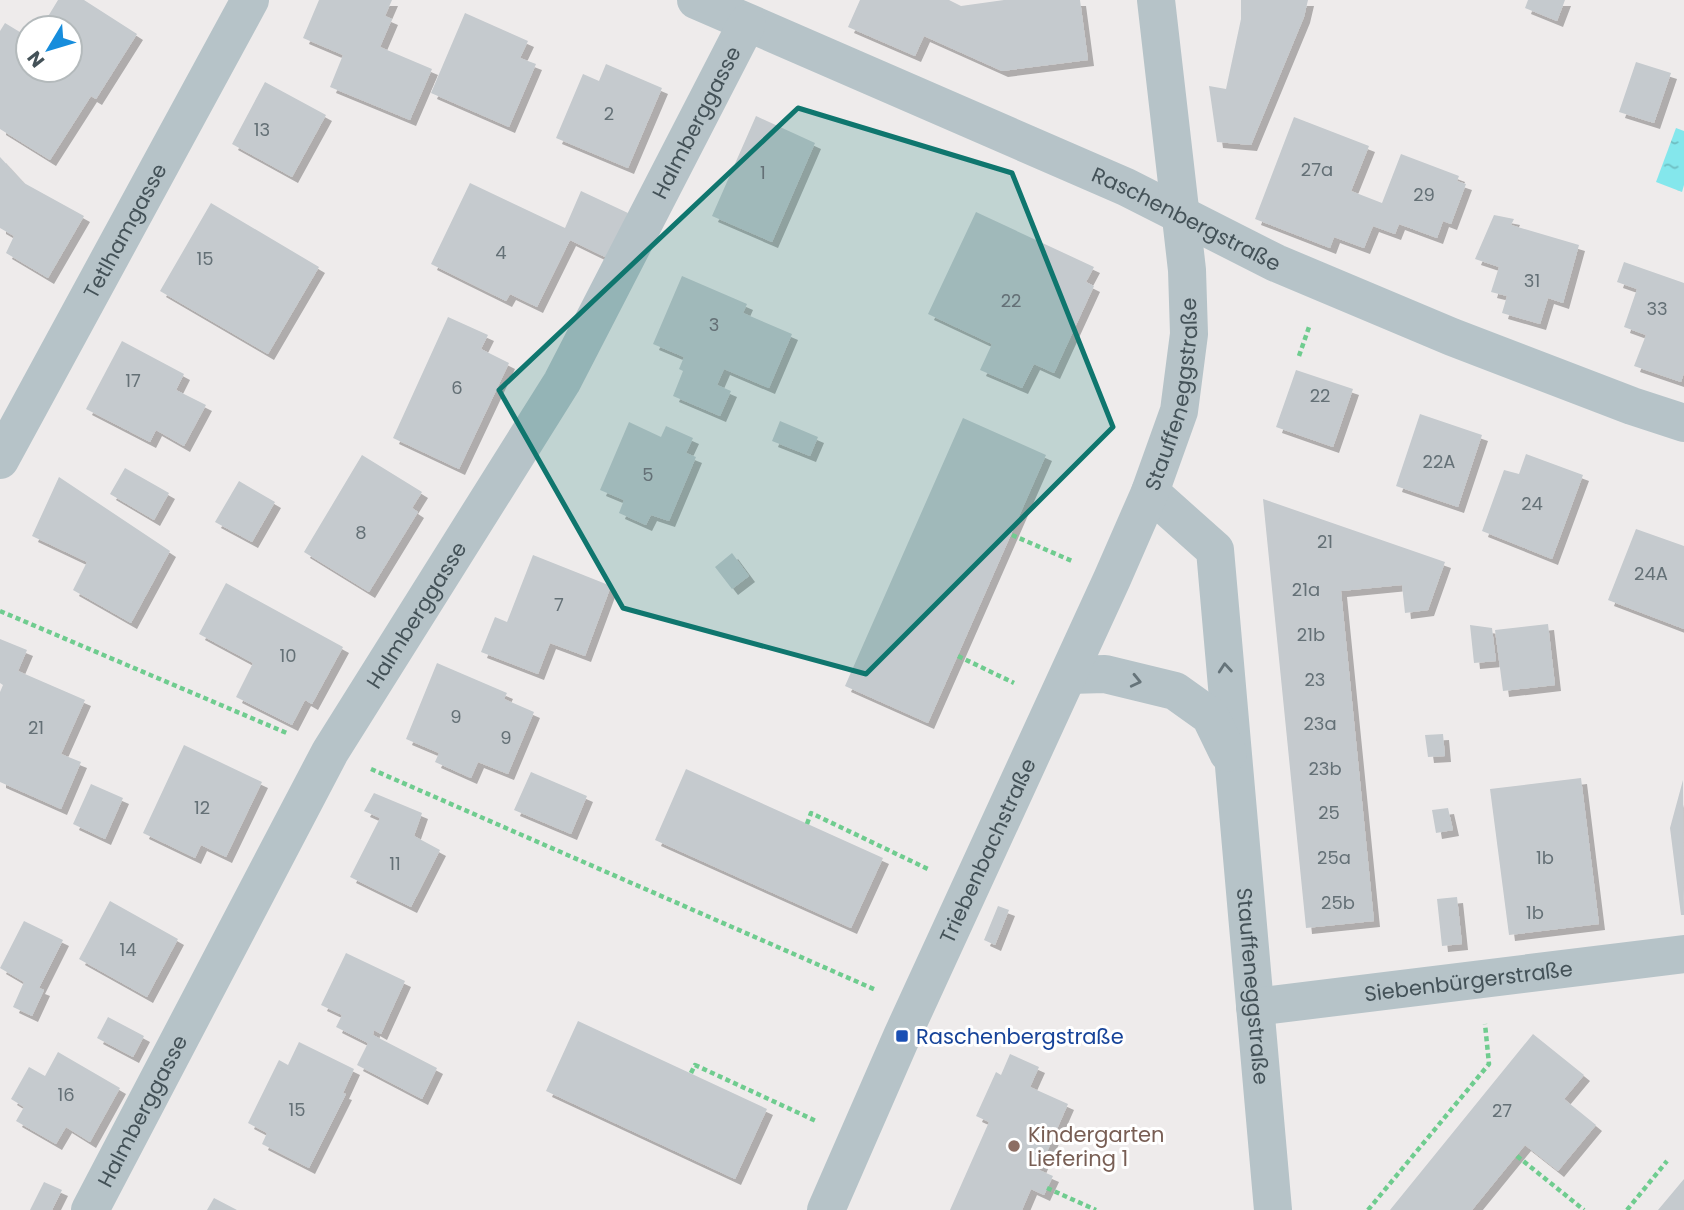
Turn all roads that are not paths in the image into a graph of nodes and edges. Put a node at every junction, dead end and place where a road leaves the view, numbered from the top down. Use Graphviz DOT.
graph roads {
  1 [pos="250,0"];
  2 [pos="696,0"];
  3 [pos="1156,0"];
  4 [pos="747,23"];
  5 [pos="1182,215"];
  6 [pos="1684,423"];
  7 [pos="0,460"];
  8 [pos="1150,492"];
  9 [pos="1062,689"];
  10 [pos="1232,761"];
  11 [pos="1684,954"];
  12 [pos="1255,1007"];
  13 [pos="90,1210"];
  14 [pos="826,1210"];
  15 [pos="1273,1210"];
  1 -- 7 [label="street, Tetlhamgasse"];
  2 -- 4 [label="street, Raschenbergstraße"];
  3 -- 5 [label="street, Stauffeneggstraße"];
  4 -- 5 [label="street, Raschenbergstraße"];
  4 -- 13 [label="street, Halmberggasse"];
  5 -- 6 [label="street, Raschenbergstraße"];
  5 -- 8 [label="street, Stauffeneggstraße"];
  8 -- 9 [label="street, Triebenbachstraße"];
  10 -- 8 [label="street, Stauffeneggstraße, one-way"];
  9 -- 10 [label="street, Stauffeneggstraße, one-way"];
  9 -- 14 [label="street, Triebenbachstraße"];
  10 -- 12 [label="street, Stauffeneggstraße"];
  11 -- 12 [label="street, Siebenbürgerstraße"];
  12 -- 15 [label="street, Stauffeneggstraße"];
}
